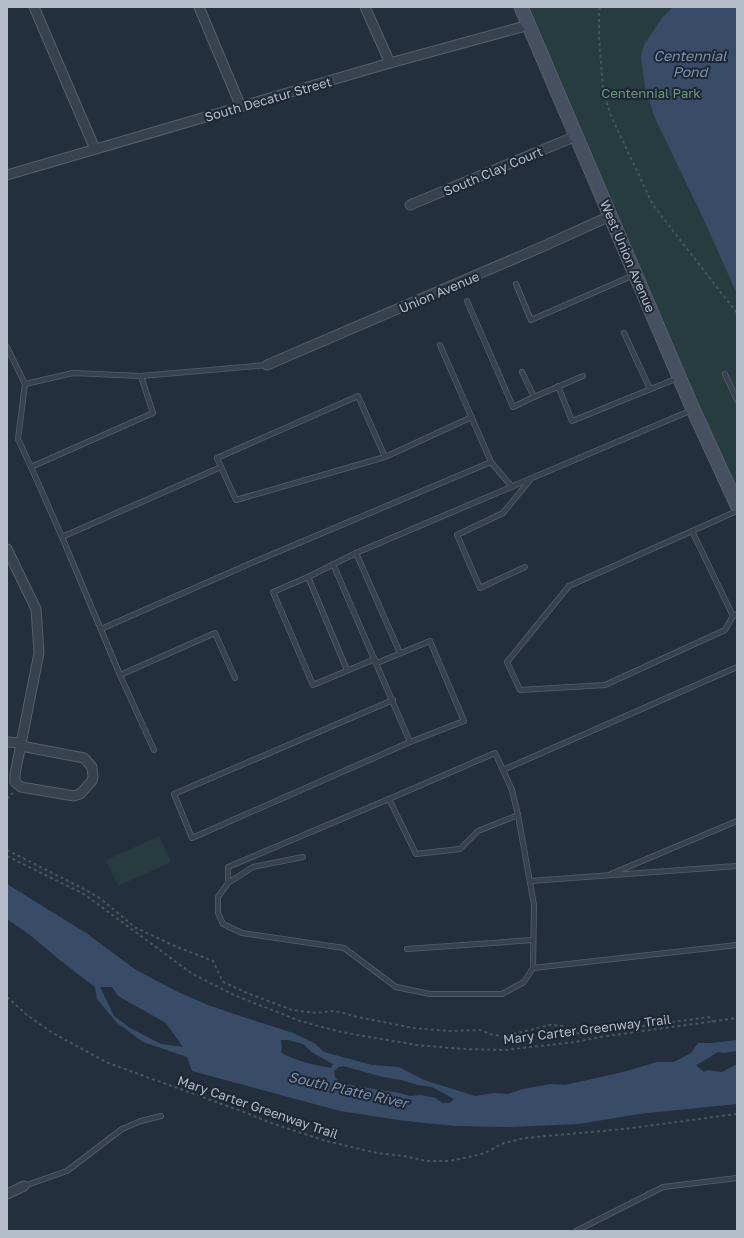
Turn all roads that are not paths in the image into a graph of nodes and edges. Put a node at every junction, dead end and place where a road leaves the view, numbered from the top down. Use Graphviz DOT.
graph roads {
  1 [pos="34,7"];
  2 [pos="199,7"];
  3 [pos="365,7"];
  4 [pos="521,7"];
  5 [pos="529,25"];
  6 [pos="390,64"];
  7 [pos="241,107"];
  8 [pos="576,136"];
  9 [pos="95,149"];
  10 [pos="7,175"];
  11 [pos="410,206"];
  12 [pos="610,216"];
  13 [pos="636,275"];
  14 [pos="516,284"];
  15 [pos="467,300"];
  16 [pos="624,333"];
  17 [pos="440,345"];
  18 [pos="7,347"];
  19 [pos="267,366"];
  20 [pos="522,372"];
  21 [pos="725,374"];
  22 [pos="141,376"];
  23 [pos="583,376"];
  24 [pos="680,377"];
  25 [pos="25,384"];
  26 [pos="558,386"];
  27 [pos="650,389"];
  28 [pos="534,397"];
  29 [pos="737,400"];
  30 [pos="694,410"];
  31 [pos="472,417"];
  32 [pos="384,457"];
  33 [pos="491,462"];
  34 [pos="221,466"];
  35 [pos="31,467"];
  36 [pos="531,478"];
  37 [pos="512,487"];
  38 [pos="737,505"];
  39 [pos="737,511"];
  40 [pos="692,531"];
  41 [pos="62,537"];
  42 [pos="7,549"];
  43 [pos="356,553"];
  44 [pos="334,564"];
  45 [pos="525,567"];
  46 [pos="308,577"];
  47 [pos="735,615"];
  48 [pos="101,629"];
  49 [pos="400,653"];
  50 [pos="376,661"];
  51 [pos="737,667"];
  52 [pos="348,670"];
  53 [pos="120,675"];
  54 [pos="235,678"];
  55 [pos="393,700"];
  56 [pos="7,742"];
  57 [pos="410,742"];
  58 [pos="21,745"];
  59 [pos="154,750"];
  60 [pos="503,770"];
  61 [pos="388,799"];
  62 [pos="518,815"];
  63 [pos="737,821"];
  64 [pos="303,857"];
  65 [pos="737,866"];
  66 [pos="608,876"];
  67 [pos="530,881"];
  68 [pos="228,883"];
  69 [pos="533,940"];
  70 [pos="737,945"];
  71 [pos="407,949"];
  72 [pos="533,968"];
  73 [pos="161,1116"];
  74 [pos="737,1178"];
  75 [pos="24,1186"];
  76 [pos="7,1194"];
  77 [pos="576,1231"];
  1 -- 9 [label="street"];
  2 -- 7 [label="street"];
  3 -- 6 [label="street"];
  4 -- 5 [label="street, West Union Avenue"];
  5 -- 6 [label="street, South Decatur Street"];
  5 -- 8 [label="street, West Union Avenue"];
  6 -- 7 [label="street, South Decatur Street"];
  7 -- 9 [label="street, South Decatur Street"];
  8 -- 11 [label="street, South Clay Court"];
  8 -- 12 [label="street, West Union Avenue"];
  9 -- 10 [label="street, South Decatur Street"];
  12 -- 13 [label="street, West Union Avenue"];
  12 -- 19 [label="street, Union Avenue"];
  13 -- 14 [label="lane"];
  13 -- 24 [label="street, West Union Avenue"];
  15 -- 28 [label="lane"];
  16 -- 27 [label="lane"];
  17 -- 31 [label="lane"];
  18 -- 25 [label="lane"];
  19 -- 22 [label="lane"];
  20 -- 28 [label="lane"];
  21 -- 29 [label="lane"];
  22 -- 25 [label="lane"];
  22 -- 35 [label="lane"];
  23 -- 26 [label="lane"];
  24 -- 27 [label="lane"];
  24 -- 30 [label="street, West Union Avenue"];
  25 -- 35 [label="lane"];
  26 -- 27 [label="lane"];
  26 -- 28 [label="lane"];
  30 -- 36 [label="lane"];
  30 -- 38 [label="street, West Union Avenue"];
  31 -- 32 [label="lane"];
  31 -- 33 [label="lane"];
  32 -- 34 [label="lane"];
  32 -- 34 [label="lane"];
  33 -- 37 [label="lane"];
  33 -- 48 [label="lane"];
  34 -- 41 [label="lane"];
  35 -- 41 [label="lane"];
  36 -- 37 [label="lane"];
  36 -- 45 [label="lane"];
  37 -- 43 [label="lane"];
  39 -- 40 [label="lane"];
  40 -- 47 [label="lane"];
  40 -- 47 [label="lane"];
  41 -- 48 [label="lane"];
  42 -- 58 [label="street"];
  43 -- 44 [label="lane"];
  43 -- 49 [label="lane"];
  44 -- 46 [label="lane"];
  44 -- 50 [label="lane"];
  46 -- 52 [label="lane"];
  46 -- 52 [label="lane"];
  48 -- 53 [label="lane"];
  49 -- 50 [label="lane"];
  49 -- 57 [label="lane"];
  50 -- 52 [label="lane"];
  50 -- 55 [label="lane"];
  51 -- 60 [label="lane"];
  53 -- 54 [label="lane"];
  53 -- 59 [label="lane"];
  55 -- 57 [label="lane"];
  55 -- 57 [label="lane"];
  56 -- 58 [label="street"];
  58 -- 58 [label="street"];
  60 -- 61 [label="lane"];
  60 -- 62 [label="lane"];
  61 -- 62 [label="lane"];
  61 -- 68 [label="lane"];
  62 -- 67 [label="lane"];
  63 -- 66 [label="lane"];
  64 -- 68 [label="lane"];
  65 -- 66 [label="lane"];
  66 -- 67 [label="lane"];
  67 -- 69 [label="lane"];
  68 -- 72 [label="lane"];
  69 -- 71 [label="lane"];
  69 -- 72 [label="lane"];
  70 -- 72 [label="lane"];
  73 -- 75 [label="lane"];
  74 -- 77 [label="lane"];
  75 -- 76 [label="street"];
}
